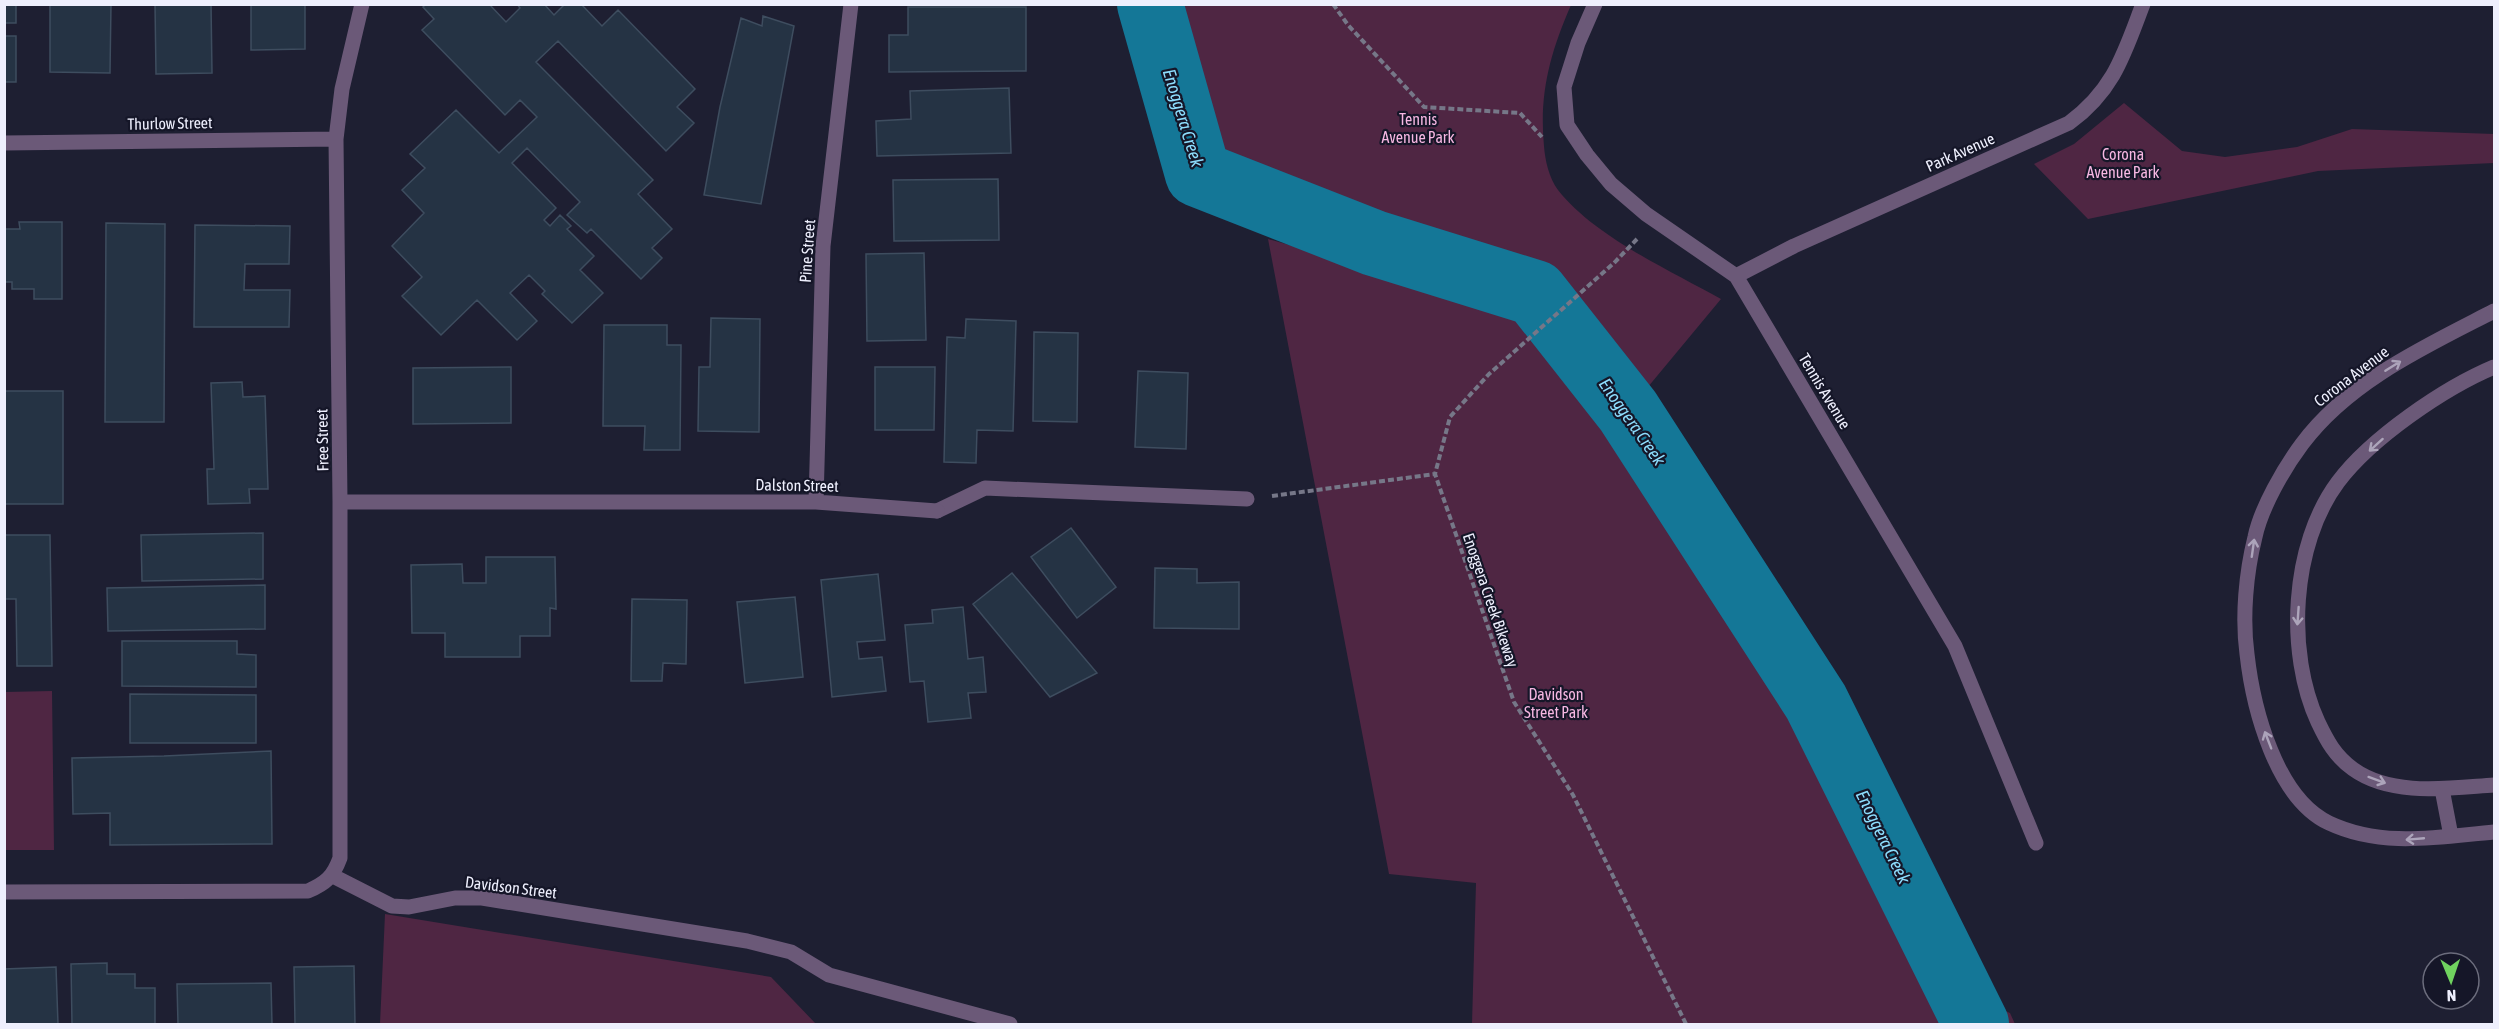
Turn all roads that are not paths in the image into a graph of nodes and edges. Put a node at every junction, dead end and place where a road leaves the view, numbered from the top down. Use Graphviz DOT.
graph roads {
  1 [pos="362,4"];
  2 [pos="851,4"];
  3 [pos="1595,4"];
  4 [pos="2143,4"];
  5 [pos="336,140"];
  6 [pos="4,143"];
  7 [pos="1736,276"];
  8 [pos="2494,311"];
  9 [pos="2494,368"];
  10 [pos="1247,499"];
  11 [pos="340,502"];
  12 [pos="816,502"];
  13 [pos="2494,785"];
  14 [pos="2442,789"];
  15 [pos="2494,832"];
  16 [pos="2451,836"];
  17 [pos="2036,843"];
  18 [pos="333,876"];
  19 [pos="4,892"];
  20 [pos="1010,1024"];
  1 -- 5 [label="street, Free Street"];
  2 -- 12 [label="street, Pine Street"];
  3 -- 7 [label="street, Tennis Avenue"];
  4 -- 7 [label="street, Park Avenue"];
  5 -- 6 [label="street, Thurlow Street"];
  5 -- 11 [label="street, Free Street"];
  7 -- 17 [label="street, Tennis Avenue"];
  16 -- 8 [label="street, Corona Avenue, one-way"];
  9 -- 14 [label="street, one-way"];
  10 -- 12 [label="street, Dalston Street"];
  11 -- 12 [label="street, Dalston Street"];
  11 -- 18 [label="street, Free Street"];
  13 -- 14 [label="street"];
  14 -- 16 [label="street"];
  15 -- 16 [label="street, Corona Avenue"];
  18 -- 19 [label="street"];
  18 -- 20 [label="street, Davidson Street"];
}
